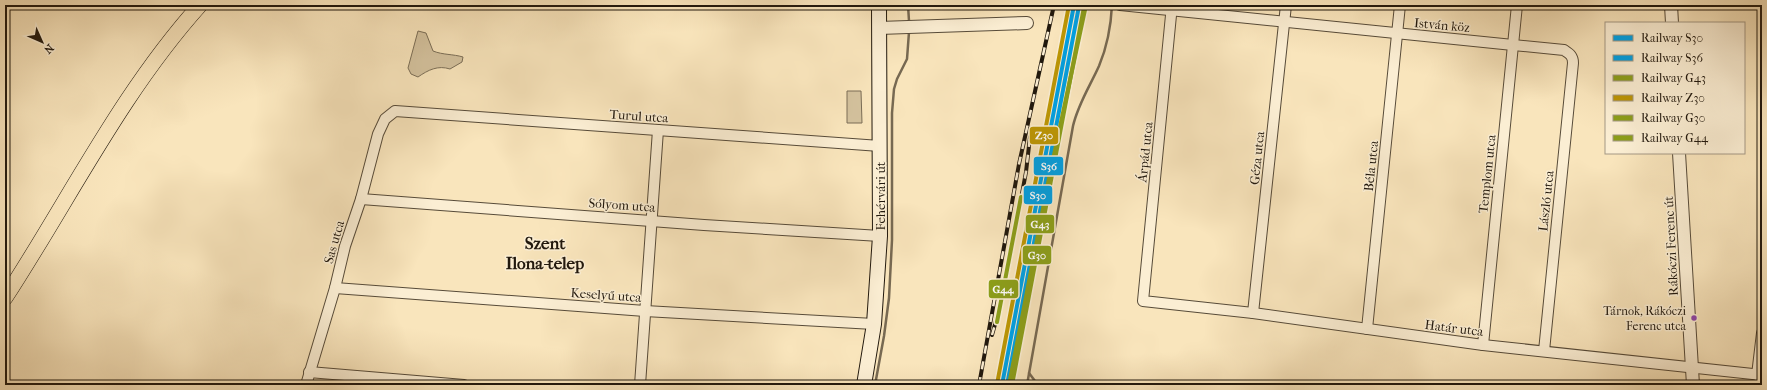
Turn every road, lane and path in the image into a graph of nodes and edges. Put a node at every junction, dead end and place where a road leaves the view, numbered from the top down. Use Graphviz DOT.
graph roads {
  1 [pos="200,5"];
  2 [pos="879,5"];
  3 [pos="1120,5"];
  4 [pos="1286,5"];
  5 [pos="1400,5"];
  6 [pos="1517,5"];
  7 [pos="1671,5"];
  8 [pos="1172,8"];
  9 [pos="1284,22"];
  10 [pos="1672,22"];
  11 [pos="1027,23"];
  12 [pos="879,28"];
  13 [pos="1398,34"];
  14 [pos="1513,45"];
  15 [pos="1570,54"];
  16 [pos="396,111"];
  17 [pos="658,130"];
  18 [pos="880,146"];
  19 [pos="1679,154"];
  20 [pos="361,199"];
  21 [pos="652,221"];
  22 [pos="880,236"];
  23 [pos="335,288"];
  24 [pos="5,298"];
  25 [pos="1143,301"];
  26 [pos="644,311"];
  27 [pos="1253,313"];
  28 [pos="874,324"];
  29 [pos="1367,330"];
  30 [pos="1762,333"];
  31 [pos="1483,345"];
  32 [pos="1544,351"];
  33 [pos="1692,367"];
  34 [pos="309,372"];
  35 [pos="1760,375"];
  36 [pos="306,385"];
  37 [pos="464,385"];
  38 [pos="640,385"];
  39 [pos="864,385"];
  40 [pos="1693,385"];
  1 -- 24 [label="main road"];
  2 -- 12 [label="main road, Fehérvári út"];
  3 -- 8 [label="street, István köz"];
  4 -- 9 [label="street, Géza utca"];
  5 -- 13 [label="street, Béla utca"];
  6 -- 14 [label="street, Templom utca"];
  7 -- 10 [label="street"];
  8 -- 9 [label="street, István köz"];
  8 -- 25 [label="street, Árpád utca"];
  9 -- 13 [label="street, István köz"];
  9 -- 27 [label="street, Géza utca"];
  11 -- 12 [label="street"];
  12 -- 18 [label="main road, Fehérvári út"];
  13 -- 14 [label="street, István köz"];
  13 -- 29 [label="street, Béla utca"];
  14 -- 15 [label="street, István köz"];
  14 -- 31 [label="street, Templom utca"];
  15 -- 32 [label="street, László utca"];
  16 -- 17 [label="street, Turul utca"];
  16 -- 20 [label="street, Sas utca"];
  17 -- 18 [label="street, Turul utca"];
  17 -- 21 [label="street"];
  18 -- 22 [label="main road, Fehérvári út"];
  19 -- 33 [label="street, Rákóczi Ferenc út"];
  20 -- 21 [label="street, Sólyom utca"];
  20 -- 23 [label="street, Sas utca"];
  21 -- 22 [label="street, Sólyom utca"];
  21 -- 26 [label="street"];
  22 -- 28 [label="main road, Fehérvári út"];
  23 -- 26 [label="street, Keselyű utca"];
  23 -- 34 [label="street, Sas utca"];
  25 -- 27 [label="street, Határ utca"];
  26 -- 28 [label="street, Keselyű utca"];
  26 -- 38 [label="street"];
  27 -- 29 [label="street, Határ utca"];
  28 -- 39 [label="main road, Fehérvári út"];
  29 -- 31 [label="street, Határ utca"];
  30 -- 35 [label="street"];
  31 -- 32 [label="street, Határ utca"];
  32 -- 33 [label="street, Határ utca"];
  33 -- 35 [label="street, Határ utca"];
  33 -- 40 [label="street, Rákóczi Ferenc út"];
  34 -- 36 [label="street, Sas utca"];
  34 -- 37 [label="street"];
}
